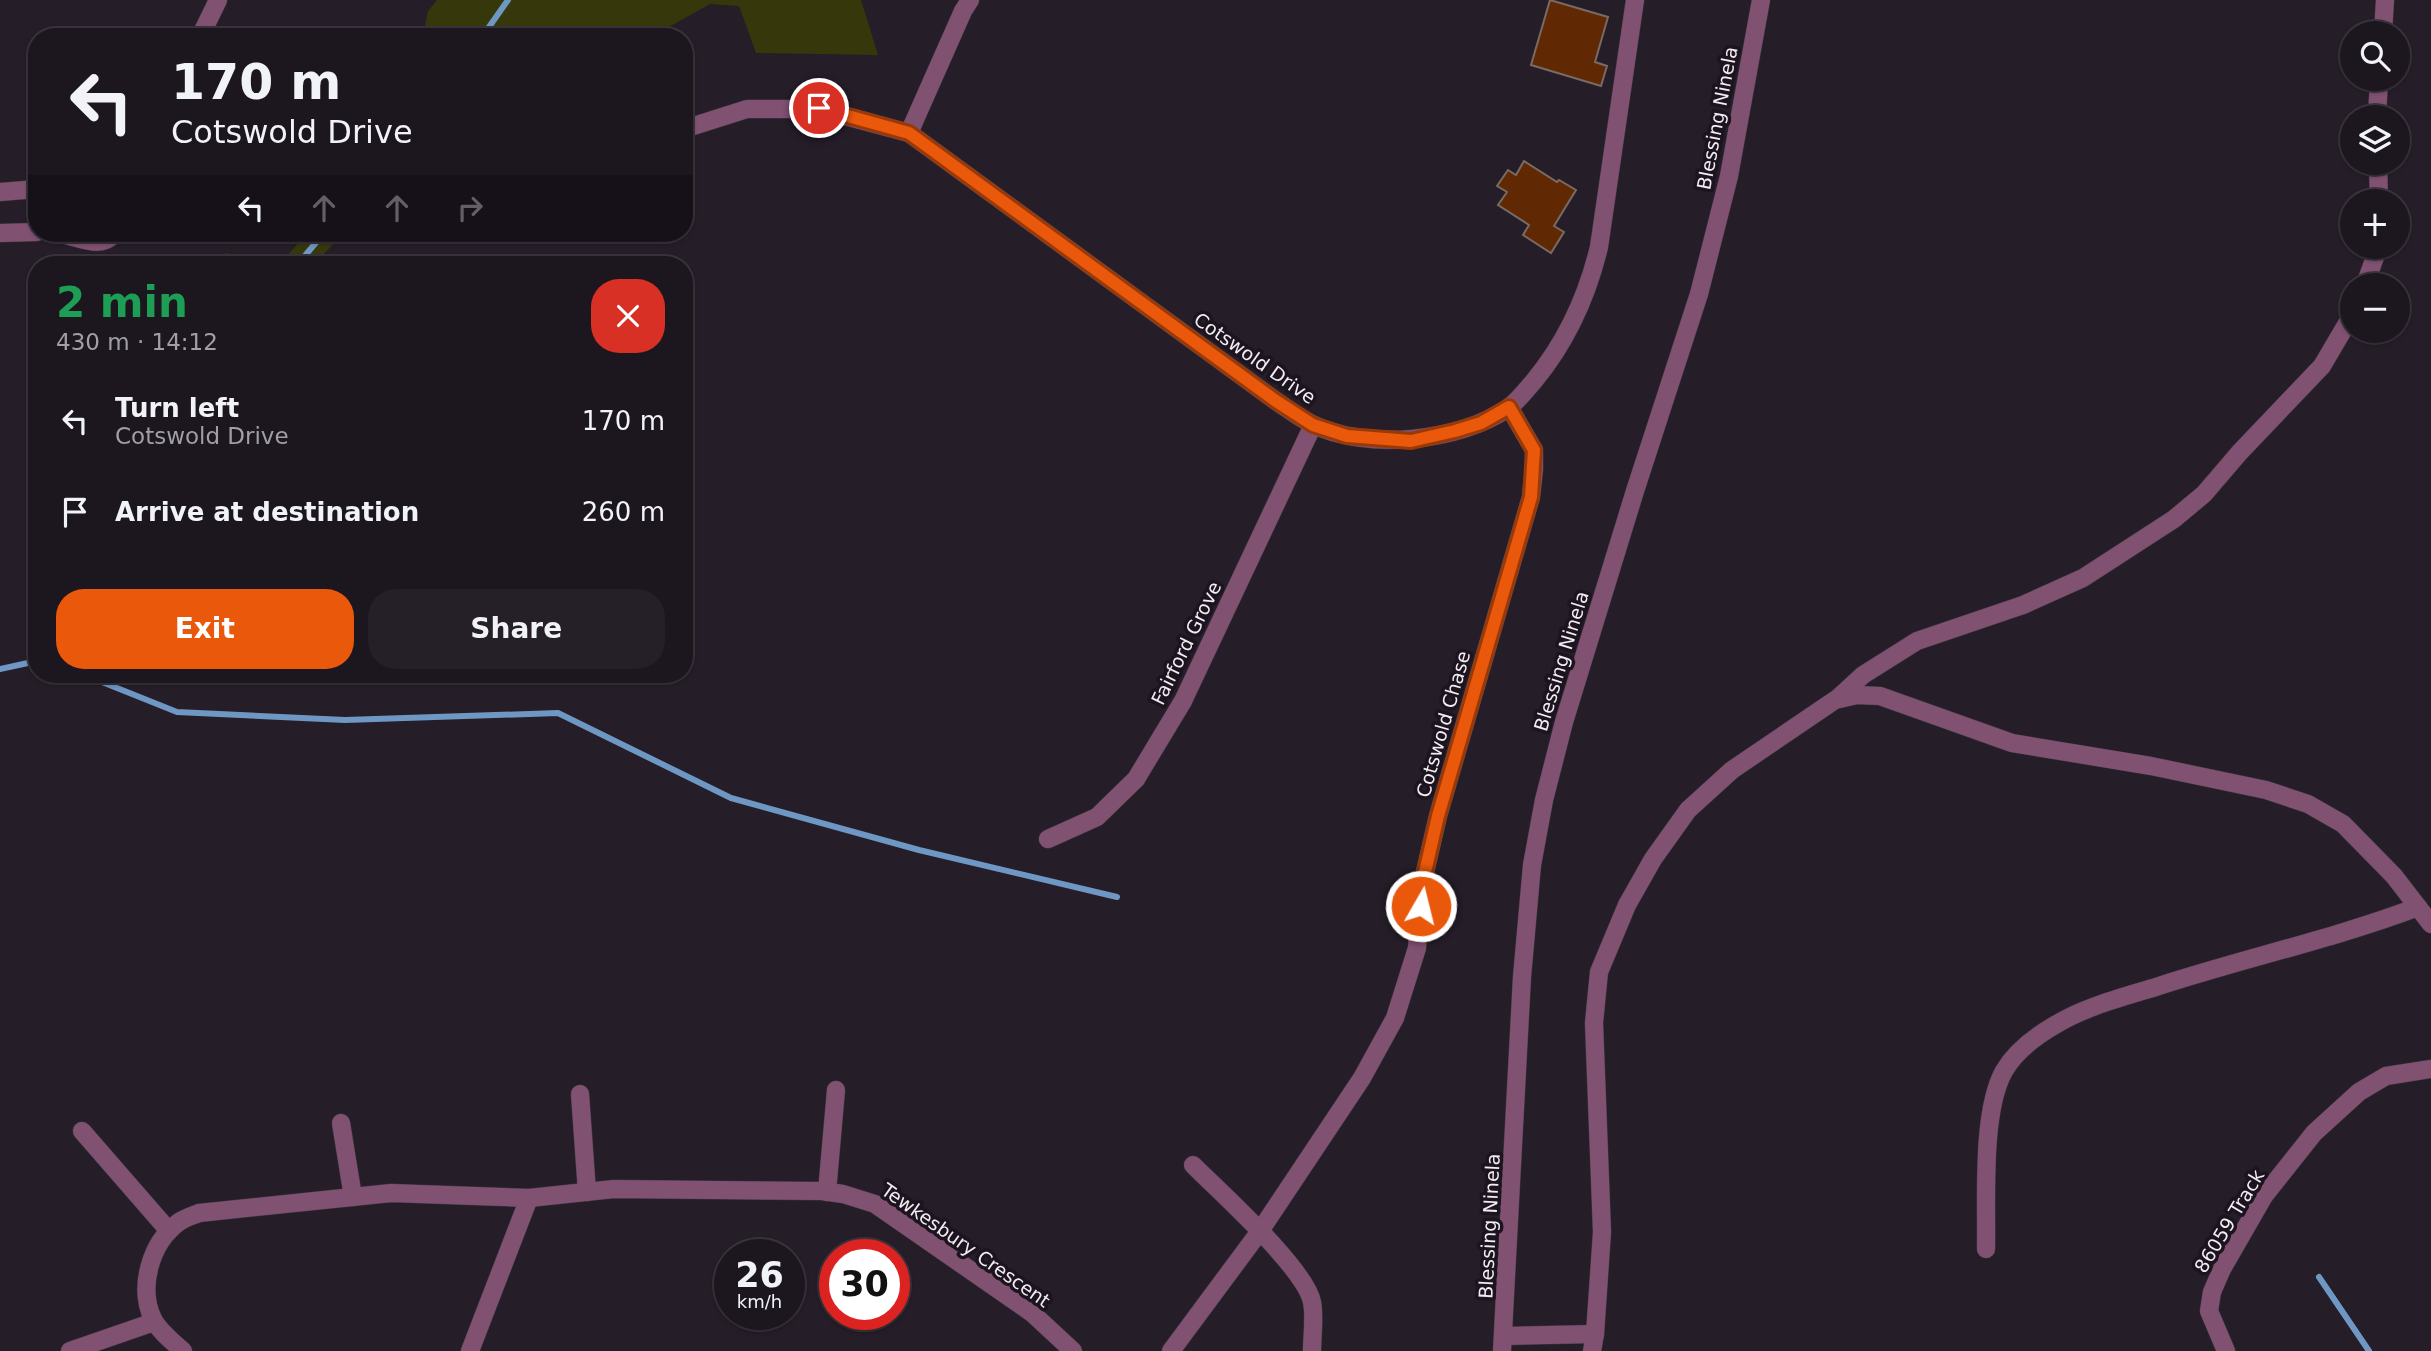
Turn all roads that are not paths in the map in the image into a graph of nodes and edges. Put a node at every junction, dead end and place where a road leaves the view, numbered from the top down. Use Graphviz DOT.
graph roads {
  1 [pos="218,0"];
  2 [pos="970,0"];
  3 [pos="1635,0"];
  4 [pos="1761,0"];
  5 [pos="2385,0"];
  6 [pos="2383,21"];
  7 [pos="204,28"];
  8 [pos="693,126"];
  9 [pos="909,133"];
  10 [pos="28,190"];
  11 [pos="0,192"];
  12 [pos="28,232"];
  13 [pos="0,233"];
  14 [pos="2340,335"];
  15 [pos="1509,407"];
  16 [pos="1313,425"];
  17 [pos="1835,700"];
  18 [pos="1048,839"];
  19 [pos="2418,907"];
  20 [pos="2431,924"];
  21 [pos="2431,1069"];
  22 [pos="836,1090"];
  23 [pos="580,1094"];
  24 [pos="341,1123"];
  25 [pos="82,1131"];
  26 [pos="1193,1165"];
  27 [pos="587,1192"];
  28 [pos="827,1192"];
  29 [pos="353,1197"];
  30 [pos="529,1198"];
  31 [pos="169,1231"];
  32 [pos="1260,1231"];
  33 [pos="1986,1249"];
  34 [pos="154,1322"];
  35 [pos="1594,1343"];
  36 [pos="1503,1344"];
  37 [pos="70,1351"];
  38 [pos="183,1351"];
  39 [pos="470,1351"];
  40 [pos="1073,1351"];
  41 [pos="1171,1351"];
  42 [pos="1312,1351"];
  43 [pos="2226,1351"];
  1 -- 7 [label="street"];
  2 -- 9 [label="street"];
  3 -- 15 [label="street, Cotswold Drive"];
  4 -- 36 [label="street, Blessing Ninela"];
  5 -- 6 [label="street"];
  8 -- 9 [label="street, Cotswold Drive"];
  9 -- 16 [label="street, Cotswold Drive"];
  10 -- 11 [label="street"];
  12 -- 13 [label="street"];
  14 -- 17 [label="street"];
  15 -- 16 [label="street, Cotswold Drive"];
  15 -- 32 [label="street, Cotswold Chase"];
  16 -- 18 [label="street, Fairford Grove"];
  17 -- 19 [label="street"];
  17 -- 35 [label="street"];
  19 -- 20 [label="street"];
  19 -- 33 [label="street"];
  21 -- 43 [label="street, 86059 Track"];
  22 -- 28 [label="street"];
  23 -- 27 [label="street"];
  24 -- 29 [label="street"];
  25 -- 31 [label="street"];
  26 -- 32 [label="street"];
  27 -- 28 [label="street, Tewkesbury Crescent"];
  27 -- 30 [label="street, Tewkesbury Crescent"];
  28 -- 40 [label="street, Tewkesbury Crescent"];
  29 -- 30 [label="street, Tewkesbury Crescent"];
  29 -- 31 [label="street, Tewkesbury Crescent"];
  30 -- 39 [label="street"];
  31 -- 34 [label="street, Tewkesbury Crescent"];
  32 -- 41 [label="street, Cotswold Chase"];
  32 -- 42 [label="street"];
  34 -- 37 [label="street"];
  34 -- 38 [label="street"];
  35 -- 36 [label="street"];
}
